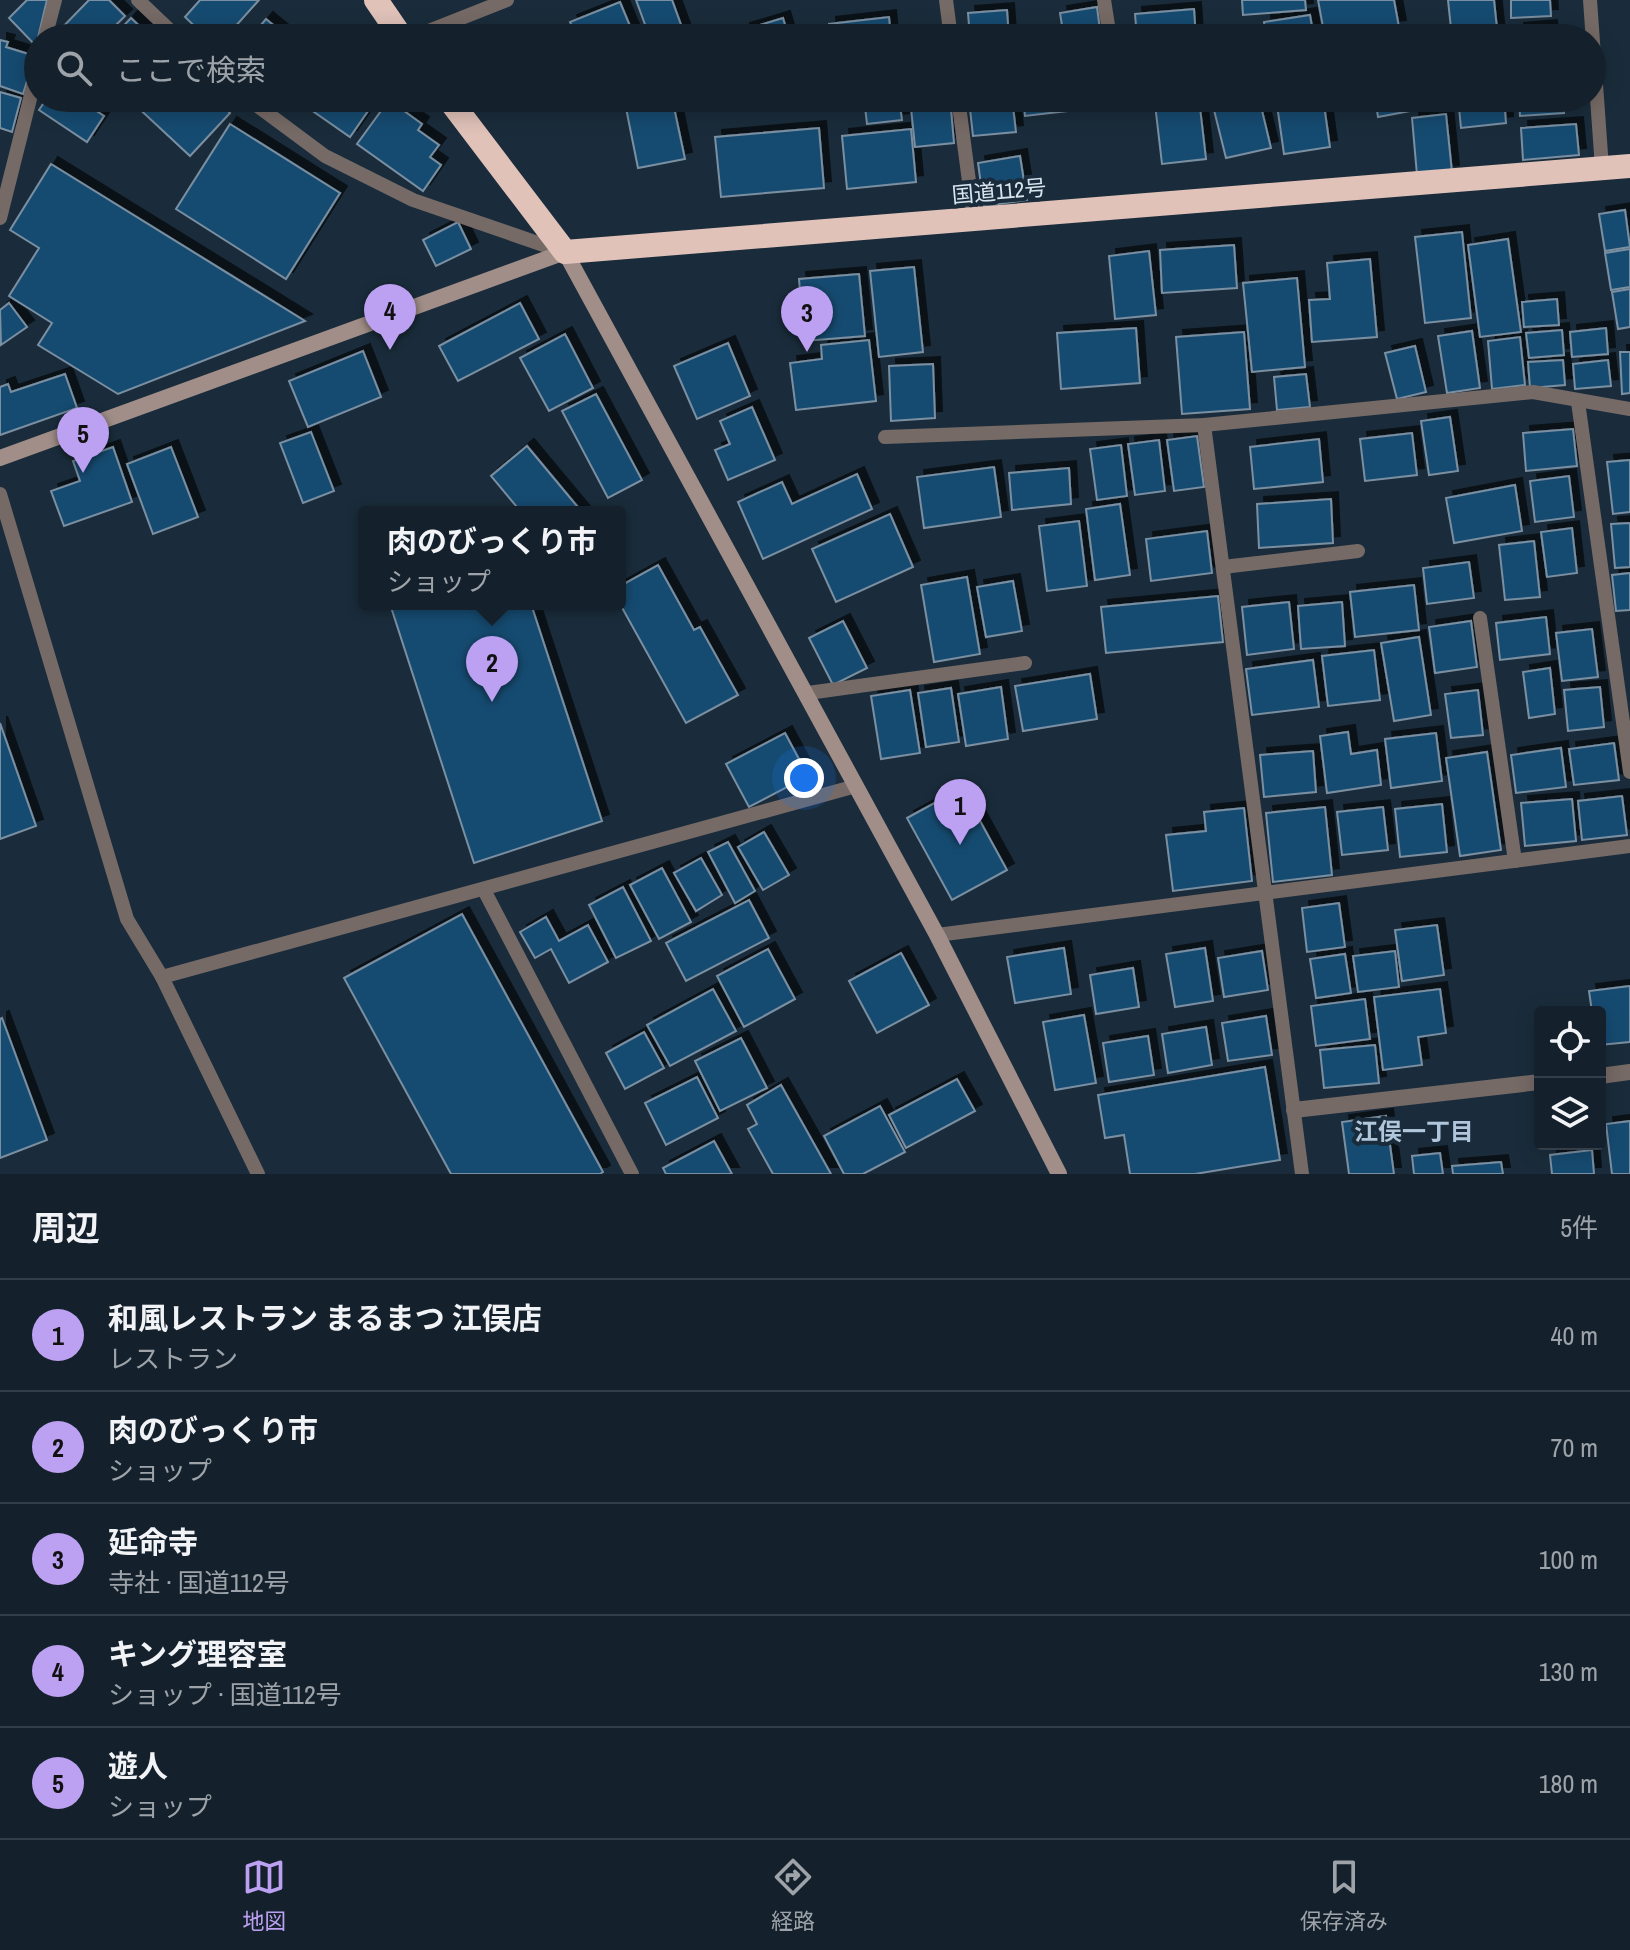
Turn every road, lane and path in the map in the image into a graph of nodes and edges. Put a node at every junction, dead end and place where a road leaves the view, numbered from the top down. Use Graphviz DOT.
graph roads {
  1 [pos="55,0"];
  2 [pos="138,0"];
  3 [pos="376,0"];
  4 [pos="507,0"];
  5 [pos="946,0"];
  6 [pos="1104,0"];
  7 [pos="1590,0"];
  8 [pos="49,24"];
  9 [pos="163,24"];
  10 [pos="392,24"];
  11 [pos="446,24"];
  12 [pos="949,24"];
  13 [pos="1108,24"];
  14 [pos="1592,24"];
  15 [pos="27,112"];
  16 [pos="266,112"];
  17 [pos="459,112"];
  18 [pos="960,112"];
  19 [pos="1598,112"];
  20 [pos="1630,166"];
  21 [pos="1602,168"];
  22 [pos="0,218"];
  23 [pos="974,219"];
  24 [pos="565,252"];
  25 [pos="1578,402"];
  26 [pos="1630,409"];
  27 [pos="1204,425"];
  28 [pos="885,437"];
  29 [pos="0,458"];
  30 [pos="0,494"];
  31 [pos="1358,551"];
  32 [pos="1223,567"];
  33 [pos="1480,618"];
  34 [pos="1025,663"];
  35 [pos="808,693"];
  36 [pos="1630,772"];
  37 [pos="856,786"];
  38 [pos="1630,846"];
  39 [pos="1515,861"];
  40 [pos="484,890"];
  41 [pos="1265,893"];
  42 [pos="937,935"];
  43 [pos="162,977"];
  44 [pos="1630,1072"];
  45 [pos="1606,1075"];
  46 [pos="1534,1083"];
  47 [pos="1294,1110"];
  48 [pos="258,1174"];
  49 [pos="632,1174"];
  50 [pos="1059,1174"];
  51 [pos="1302,1174"];
  1 -- 8 [label="lane"];
  2 -- 9 [label="lane"];
  3 -- 10 [label="highway"];
  4 -- 11 [label="lane"];
  5 -- 12 [label="lane"];
  6 -- 13 [label="lane"];
  7 -- 14 [label="lane"];
  15 -- 22 [label="lane"];
  16 -- 24 [label="lane"];
  17 -- 24 [label="highway"];
  18 -- 23 [label="lane"];
  19 -- 21 [label="lane"];
  20 -- 21 [label="highway, 国道112号"];
  21 -- 23 [label="highway, 国道112号"];
  23 -- 24 [label="highway, 国道112号"];
  24 -- 29 [label="street"];
  24 -- 35 [label="street"];
  25 -- 26 [label="lane"];
  25 -- 27 [label="lane"];
  25 -- 36 [label="lane"];
  27 -- 28 [label="lane"];
  27 -- 32 [label="lane"];
  30 -- 43 [label="lane"];
  31 -- 32 [label="lane"];
  32 -- 41 [label="lane"];
  33 -- 39 [label="lane"];
  34 -- 35 [label="lane"];
  35 -- 37 [label="street"];
  37 -- 40 [label="lane"];
  37 -- 42 [label="street"];
  38 -- 39 [label="lane"];
  39 -- 41 [label="lane"];
  40 -- 43 [label="lane"];
  40 -- 49 [label="lane"];
  41 -- 42 [label="lane"];
  41 -- 47 [label="lane"];
  42 -- 50 [label="street"];
  43 -- 48 [label="lane"];
  44 -- 45 [label="street"];
  46 -- 47 [label="street"];
  47 -- 51 [label="lane"];
}
